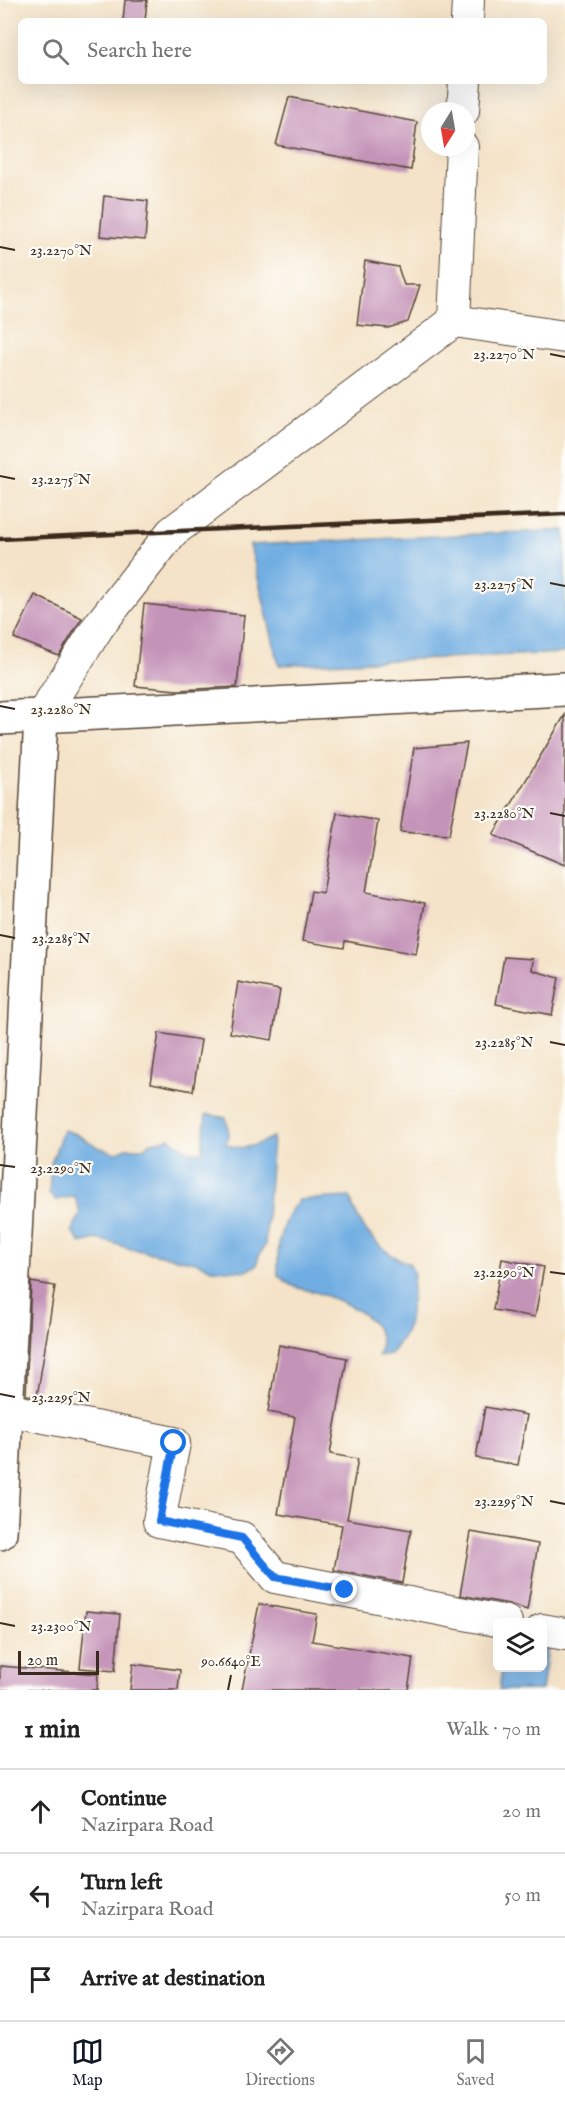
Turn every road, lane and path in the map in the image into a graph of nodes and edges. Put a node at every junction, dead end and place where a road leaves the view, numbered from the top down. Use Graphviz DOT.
graph roads {
  1 [pos="468,0"];
  2 [pos="467,18"];
  3 [pos="465,84"];
  4 [pos="464,102"];
  5 [pos="462,156"];
  6 [pos="454,321"];
  7 [pos="565,337"];
  8 [pos="565,689"];
  9 [pos="41,717"];
  10 [pos="0,718"];
  11 [pos="3,1408"];
  12 [pos="0,1533"];
  13 [pos="493,1620"];
  14 [pos="547,1631"];
  15 [pos="565,1634"];
  1 -- 2 [label="street"];
  3 -- 4 [label="street"];
  5 -- 6 [label="street"];
  6 -- 7 [label="street"];
  6 -- 9 [label="street"];
  8 -- 9 [label="street"];
  9 -- 10 [label="street"];
  9 -- 11 [label="street"];
  11 -- 12 [label="street"];
  11 -- 13 [label="street"];
  14 -- 15 [label="street"];
}
